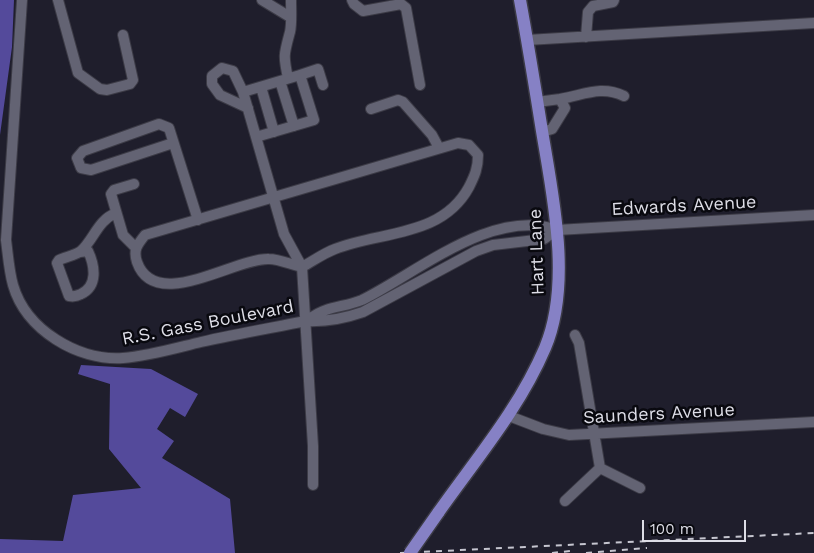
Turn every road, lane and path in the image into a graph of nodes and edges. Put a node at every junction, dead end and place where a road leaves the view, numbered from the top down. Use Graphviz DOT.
graph roads {
  1 [pos="22,0"];
  2 [pos="58,0"];
  3 [pos="262,0"];
  4 [pos="291,0"];
  5 [pos="352,0"];
  6 [pos="520,0"];
  7 [pos="614,0"];
  8 [pos="401,2"];
  9 [pos="290,17"];
  10 [pos="814,23"];
  11 [pos="123,35"];
  12 [pos="586,37"];
  13 [pos="527,40"];
  14 [pos="290,78"];
  15 [pos="323,85"];
  16 [pos="420,85"];
  17 [pos="261,87"];
  18 [pos="243,92"];
  19 [pos="624,96"];
  20 [pos="560,98"];
  21 [pos="538,102"];
  22 [pos="248,108"];
  23 [pos="371,109"];
  24 [pos="294,126"];
  25 [pos="274,132"];
  26 [pos="542,132"];
  27 [pos="256,137"];
  28 [pos="173,143"];
  29 [pos="439,148"];
  30 [pos="134,184"];
  31 [pos="273,198"];
  32 [pos="116,213"];
  33 [pos="814,214"];
  34 [pos="198,220"];
  35 [pos="557,230"];
  36 [pos="136,248"];
  37 [pos="80,252"];
  38 [pos="302,267"];
  39 [pos="306,321"];
  40 [pos="575,335"];
  41 [pos="509,416"];
  42 [pos="814,422"];
  43 [pos="594,435"];
  44 [pos="600,468"];
  45 [pos="313,485"];
  46 [pos="640,488"];
  47 [pos="565,501"];
  48 [pos="410,553"];
  1 -- 39 [label="street, R.S. Gass Boulevard"];
  2 -- 11 [label="street"];
  3 -- 9 [label="street"];
  4 -- 9 [label="street"];
  5 -- 8 [label="street"];
  6 -- 13 [label="main road, Hart Lane"];
  7 -- 12 [label="street"];
  8 -- 16 [label="street"];
  9 -- 14 [label="street"];
  10 -- 12 [label="street"];
  12 -- 13 [label="street"];
  13 -- 21 [label="main road, Hart Lane"];
  14 -- 15 [label="street"];
  14 -- 17 [label="street"];
  14 -- 24 [label="street"];
  14 -- 24 [label="street"];
  17 -- 18 [label="street"];
  17 -- 25 [label="street"];
  18 -- 22 [label="street"];
  18 -- 22 [label="street"];
  19 -- 20 [label="street"];
  20 -- 21 [label="street"];
  20 -- 26 [label="street"];
  21 -- 26 [label="main road, Hart Lane"];
  22 -- 27 [label="street"];
  23 -- 29 [label="street"];
  24 -- 25 [label="street"];
  25 -- 27 [label="street"];
  26 -- 35 [label="main road, Hart Lane"];
  27 -- 31 [label="street"];
  28 -- 28 [label="street"];
  28 -- 34 [label="street"];
  29 -- 31 [label="street"];
  29 -- 38 [label="street"];
  30 -- 32 [label="street"];
  31 -- 34 [label="street"];
  31 -- 38 [label="street"];
  32 -- 36 [label="street"];
  32 -- 37 [label="street"];
  33 -- 35 [label="street, Edwards Avenue"];
  34 -- 36 [label="street"];
  35 -- 39 [label="street, R.S. Gass Boulevard"];
  35 -- 39 [label="street, R.S. Gass Boulevard"];
  35 -- 41 [label="main road, Hart Lane"];
  36 -- 38 [label="street"];
  37 -- 37 [label="street"];
  38 -- 39 [label="street"];
  39 -- 45 [label="street"];
  40 -- 43 [label="street"];
  41 -- 43 [label="street, Saunders Avenue"];
  41 -- 48 [label="main road, Hart Lane, bridge"];
  42 -- 43 [label="street, Saunders Avenue"];
  43 -- 44 [label="street"];
  44 -- 46 [label="street"];
  44 -- 47 [label="street"];
}
